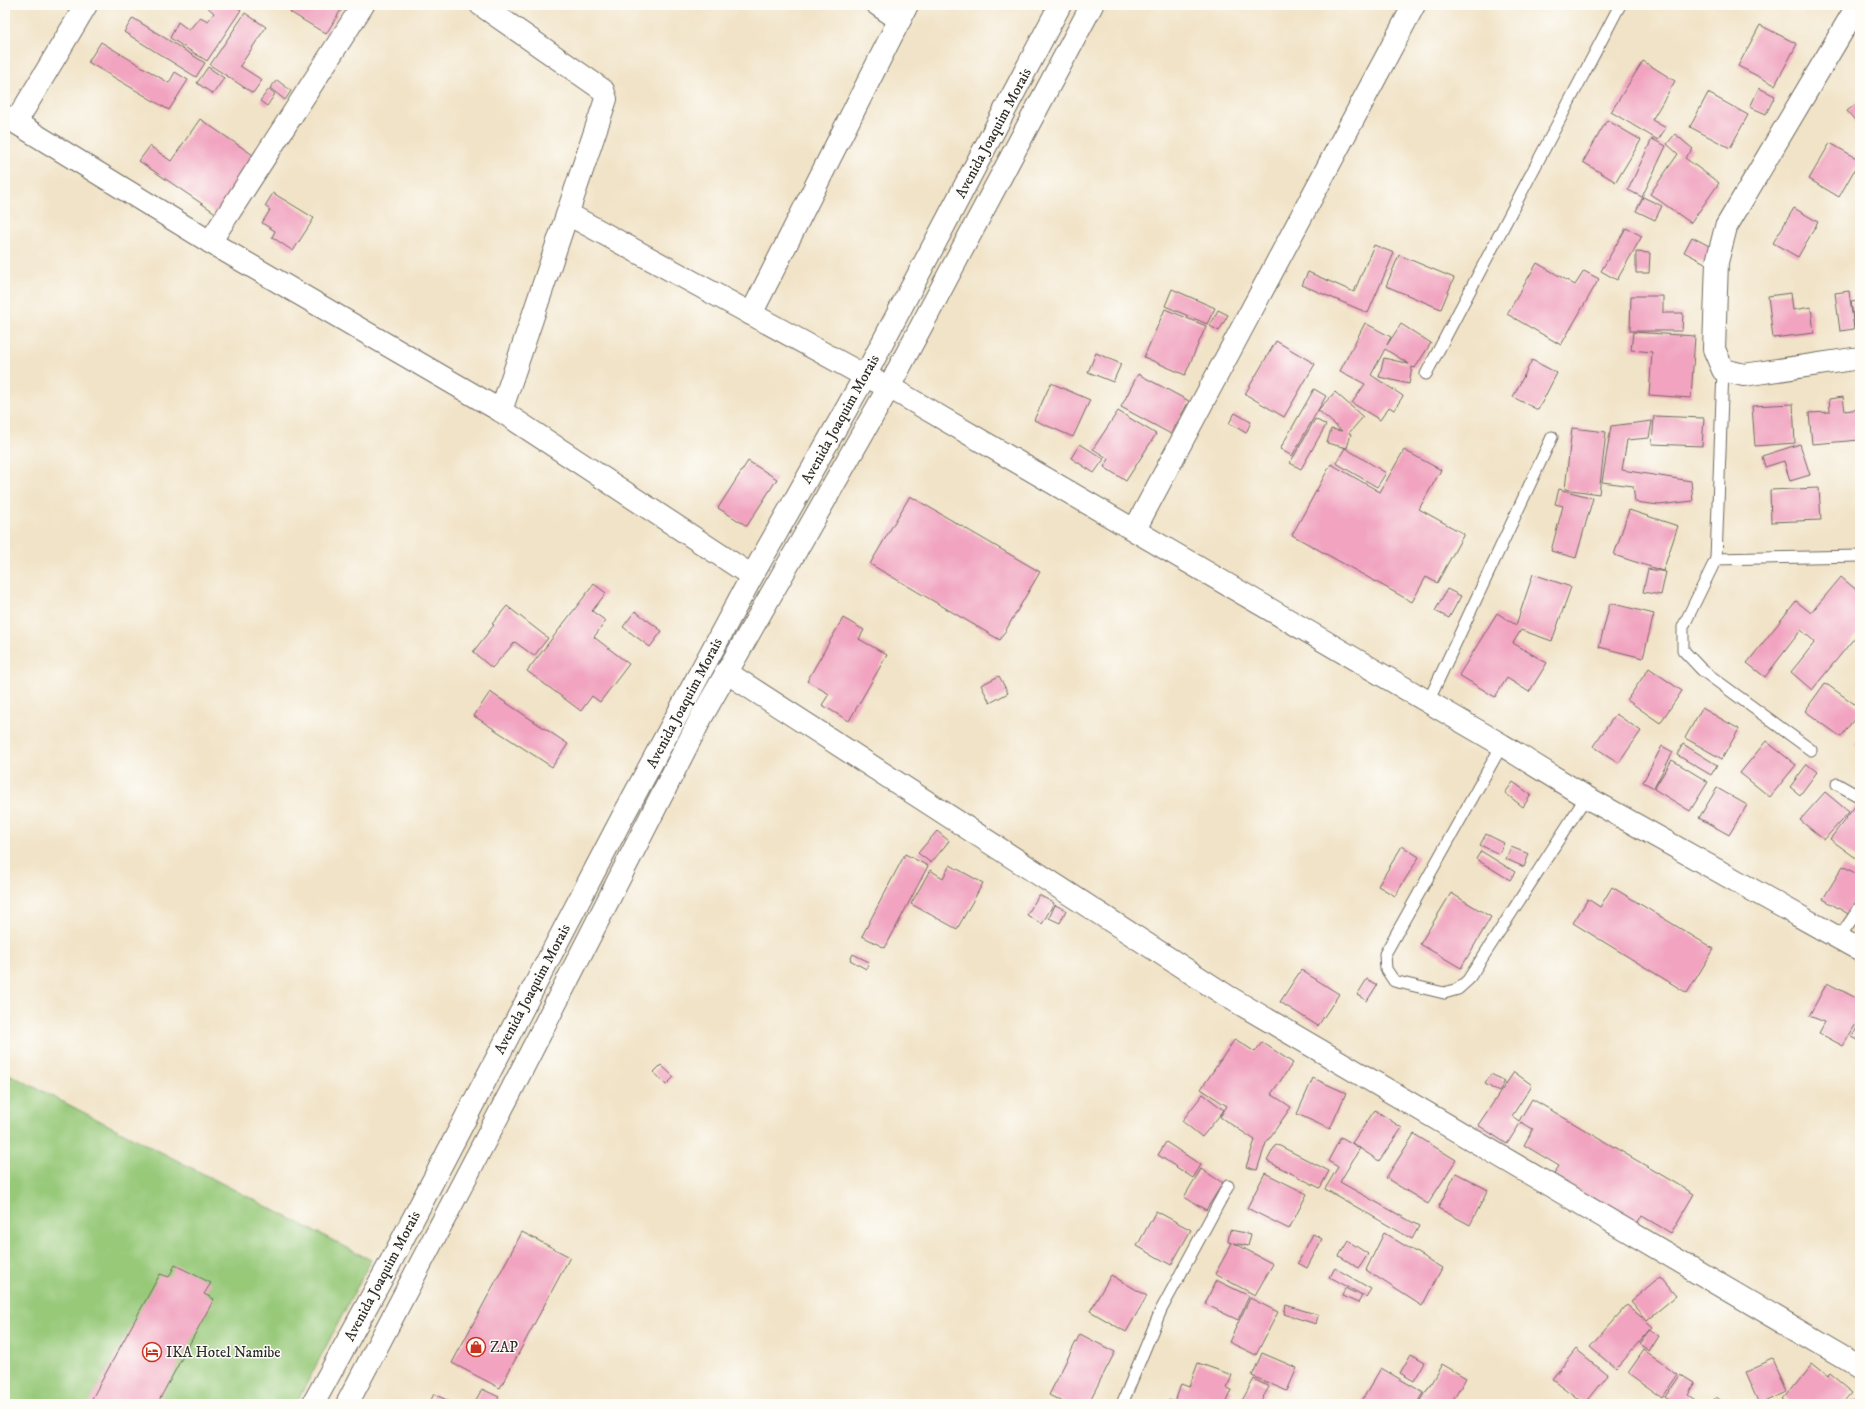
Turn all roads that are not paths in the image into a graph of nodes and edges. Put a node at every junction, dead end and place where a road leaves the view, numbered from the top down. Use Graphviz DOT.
graph roads {
  1 [pos="86,5"];
  2 [pos="363,5"];
  3 [pos="481,5"];
  4 [pos="878,5"];
  5 [pos="1060,5"];
  6 [pos="1092,5"];
  7 [pos="1414,5"];
  8 [pos="1620,5"];
  9 [pos="1857,6"];
  10 [pos="904,12"];
  11 [pos="10,119"];
  12 [pos="568,214"];
  13 [pos="210,242"];
  14 [pos="751,314"];
  15 [pos="1860,358"];
  16 [pos="1723,370"];
  17 [pos="1426,374"];
  18 [pos="865,376"];
  19 [pos="889,387"];
  20 [pos="500,411"];
  21 [pos="1552,437"];
  22 [pos="1135,529"];
  23 [pos="1860,556"];
  24 [pos="1716,559"];
  25 [pos="752,576"];
  26 [pos="726,672"];
  27 [pos="1428,702"];
  28 [pos="1502,745"];
  29 [pos="1811,750"];
  30 [pos="1837,784"];
  31 [pos="1586,797"];
  32 [pos="1860,797"];
  33 [pos="1860,907"];
  34 [pos="1840,938"];
  35 [pos="1860,950"];
  36 [pos="1228,1186"];
  37 [pos="1860,1367"];
  38 [pos="313,1404"];
  39 [pos="347,1404"];
  40 [pos="1122,1404"];
  1 -- 11 [label="street"];
  2 -- 13 [label="street"];
  3 -- 12 [label="street"];
  4 -- 10 [label="street"];
  5 -- 18 [label="street, Avenida Joaquim Morais"];
  6 -- 19 [label="street, Avenida Joaquim Morais"];
  7 -- 22 [label="street"];
  8 -- 17 [label="lane"];
  9 -- 16 [label="street"];
  10 -- 14 [label="street"];
  11 -- 13 [label="street"];
  12 -- 14 [label="street"];
  12 -- 20 [label="street"];
  13 -- 20 [label="street"];
  14 -- 18 [label="street"];
  15 -- 16 [label="street"];
  16 -- 24 [label="lane"];
  18 -- 19 [label="street"];
  18 -- 25 [label="street, Avenida Joaquim Morais"];
  19 -- 22 [label="street"];
  19 -- 26 [label="street, Avenida Joaquim Morais"];
  20 -- 25 [label="street"];
  21 -- 27 [label="lane"];
  22 -- 27 [label="street"];
  23 -- 24 [label="lane"];
  24 -- 29 [label="lane"];
  25 -- 38 [label="street, Avenida Joaquim Morais"];
  26 -- 37 [label="street"];
  26 -- 39 [label="street, Avenida Joaquim Morais"];
  27 -- 28 [label="street"];
  28 -- 31 [label="street"];
  28 -- 31 [label="lane"];
  30 -- 32 [label="lane"];
  31 -- 34 [label="street"];
  33 -- 34 [label="lane"];
  34 -- 35 [label="street"];
  36 -- 40 [label="lane"];
}
